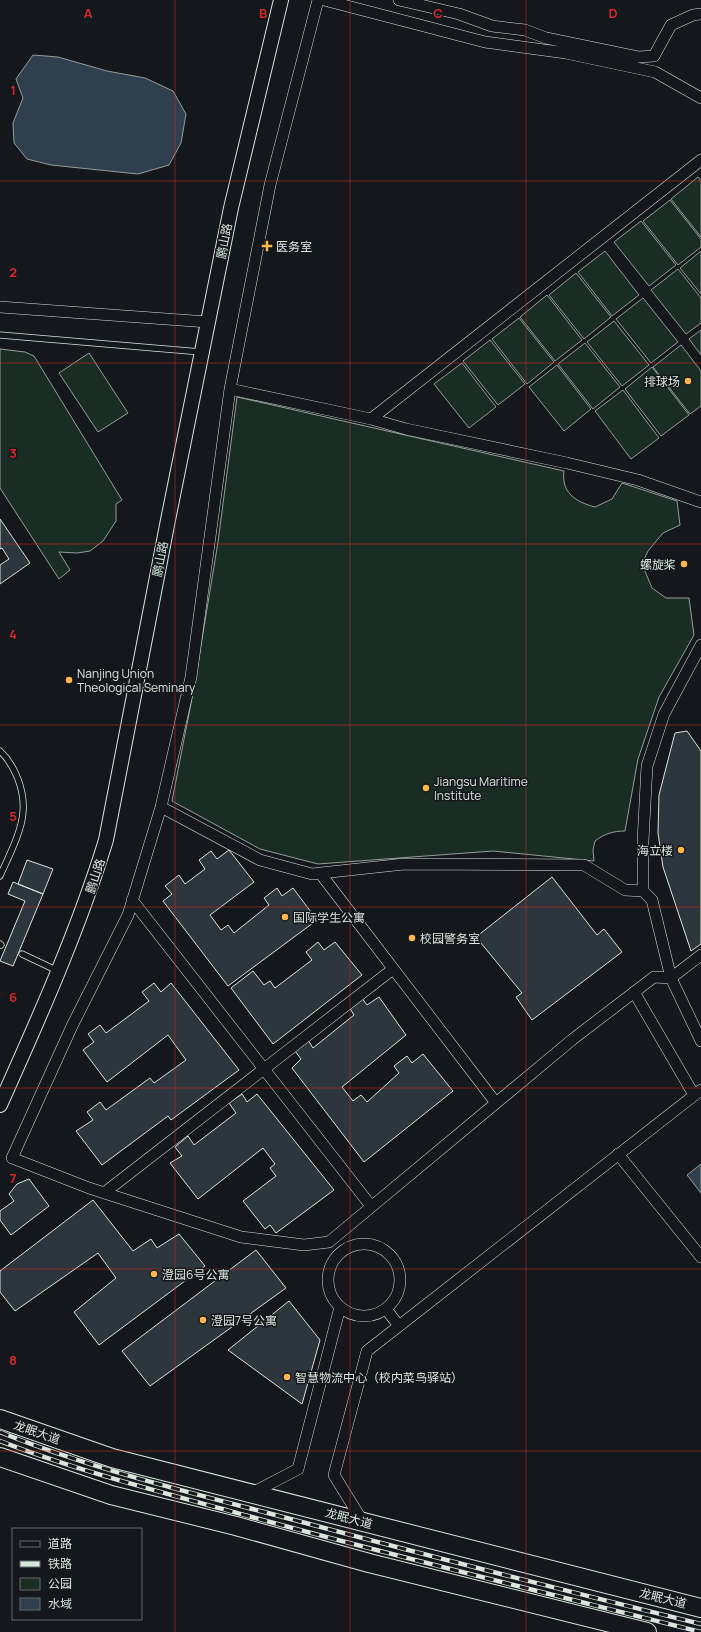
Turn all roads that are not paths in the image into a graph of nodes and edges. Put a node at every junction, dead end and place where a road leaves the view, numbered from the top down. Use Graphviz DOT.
graph roads {
  1 [pos="281,0"];
  2 [pos="324,0"];
  3 [pos="399,0"];
  4 [pos="317,3"];
  5 [pos="701,14"];
  6 [pos="701,98"];
  7 [pos="701,160"];
  8 [pos="0,307"];
  9 [pos="208,322"];
  10 [pos="0,335"];
  11 [pos="202,352"];
  12 [pos="230,389"];
  13 [pos="371,420"];
  14 [pos="701,502"];
  15 [pos="701,645"];
  16 [pos="0,751"];
  17 [pos="161,807"];
  18 [pos="320,873"];
  19 [pos="0,876"];
  20 [pos="643,891"];
  21 [pos="132,900"];
  22 [pos="22,954"];
  23 [pos="701,955"];
  24 [pos="393,969"];
  25 [pos="58,971"];
  26 [pos="670,978"];
  27 [pos="634,992"];
  28 [pos="701,1041"];
  29 [pos="264,1069"];
  30 [pos="697,1092"];
  31 [pos="496,1103"];
  32 [pos="0,1105"];
  33 [pos="618,1154"];
  34 [pos="104,1193"];
  35 [pos="371,1206"];
  36 [pos="329,1242"];
  37 [pos="338,1255"];
  38 [pos="701,1257"];
  39 [pos="340,1307"];
  40 [pos="386,1309"];
  41 [pos="399,1326"];
  42 [pos="0,1419"];
  43 [pos="0,1457"];
  44 [pos="252,1493"];
  45 [pos="363,1522"];
  46 [pos="701,1608"];
  47 [pos="647,1632"];
  1 -- 9 [label="street, 鹏山路"];
  2 -- 6 [label="street"];
  3 -- 5 [label="street"];
  4 -- 12 [label="street"];
  7 -- 13 [label="street"];
  8 -- 9 [label="street"];
  9 -- 11 [label="street, 鹏山路"];
  10 -- 11 [label="lane"];
  11 -- 25 [label="street, 鹏山路"];
  12 -- 13 [label="street"];
  12 -- 17 [label="street"];
  13 -- 14 [label="street"];
  15 -- 20 [label="street"];
  16 -- 19 [label="lane"];
  17 -- 18 [label="street"];
  17 -- 21 [label="street"];
  18 -- 20 [label="street"];
  18 -- 24 [label="street"];
  20 -- 26 [label="street"];
  21 -- 29 [label="street"];
  21 -- 34 [label="street"];
  22 -- 25 [label="lane"];
  23 -- 26 [label="street"];
  24 -- 29 [label="street"];
  24 -- 31 [label="street"];
  25 -- 32 [label="street, 鹏山路"];
  26 -- 27 [label="street"];
  26 -- 28 [label="street"];
  27 -- 30 [label="street"];
  27 -- 31 [label="street"];
  29 -- 34 [label="street"];
  29 -- 35 [label="street"];
  30 -- 33 [label="street"];
  31 -- 35 [label="street"];
  33 -- 38 [label="street"];
  33 -- 41 [label="street"];
  34 -- 36 [label="street"];
  35 -- 36 [label="street"];
  36 -- 37 [label="street"];
  37 -- 39 [label="street"];
  37 -- 40 [label="street"];
  39 -- 40 [label="street"];
  39 -- 44 [label="street"];
  40 -- 41 [label="street"];
  41 -- 45 [label="street"];
  42 -- 44 [label="main road, 龙眠大道"];
  43 -- 47 [label="main road"];
  44 -- 45 [label="main road, 龙眠大道"];
  45 -- 46 [label="main road, 龙眠大道"];
}
